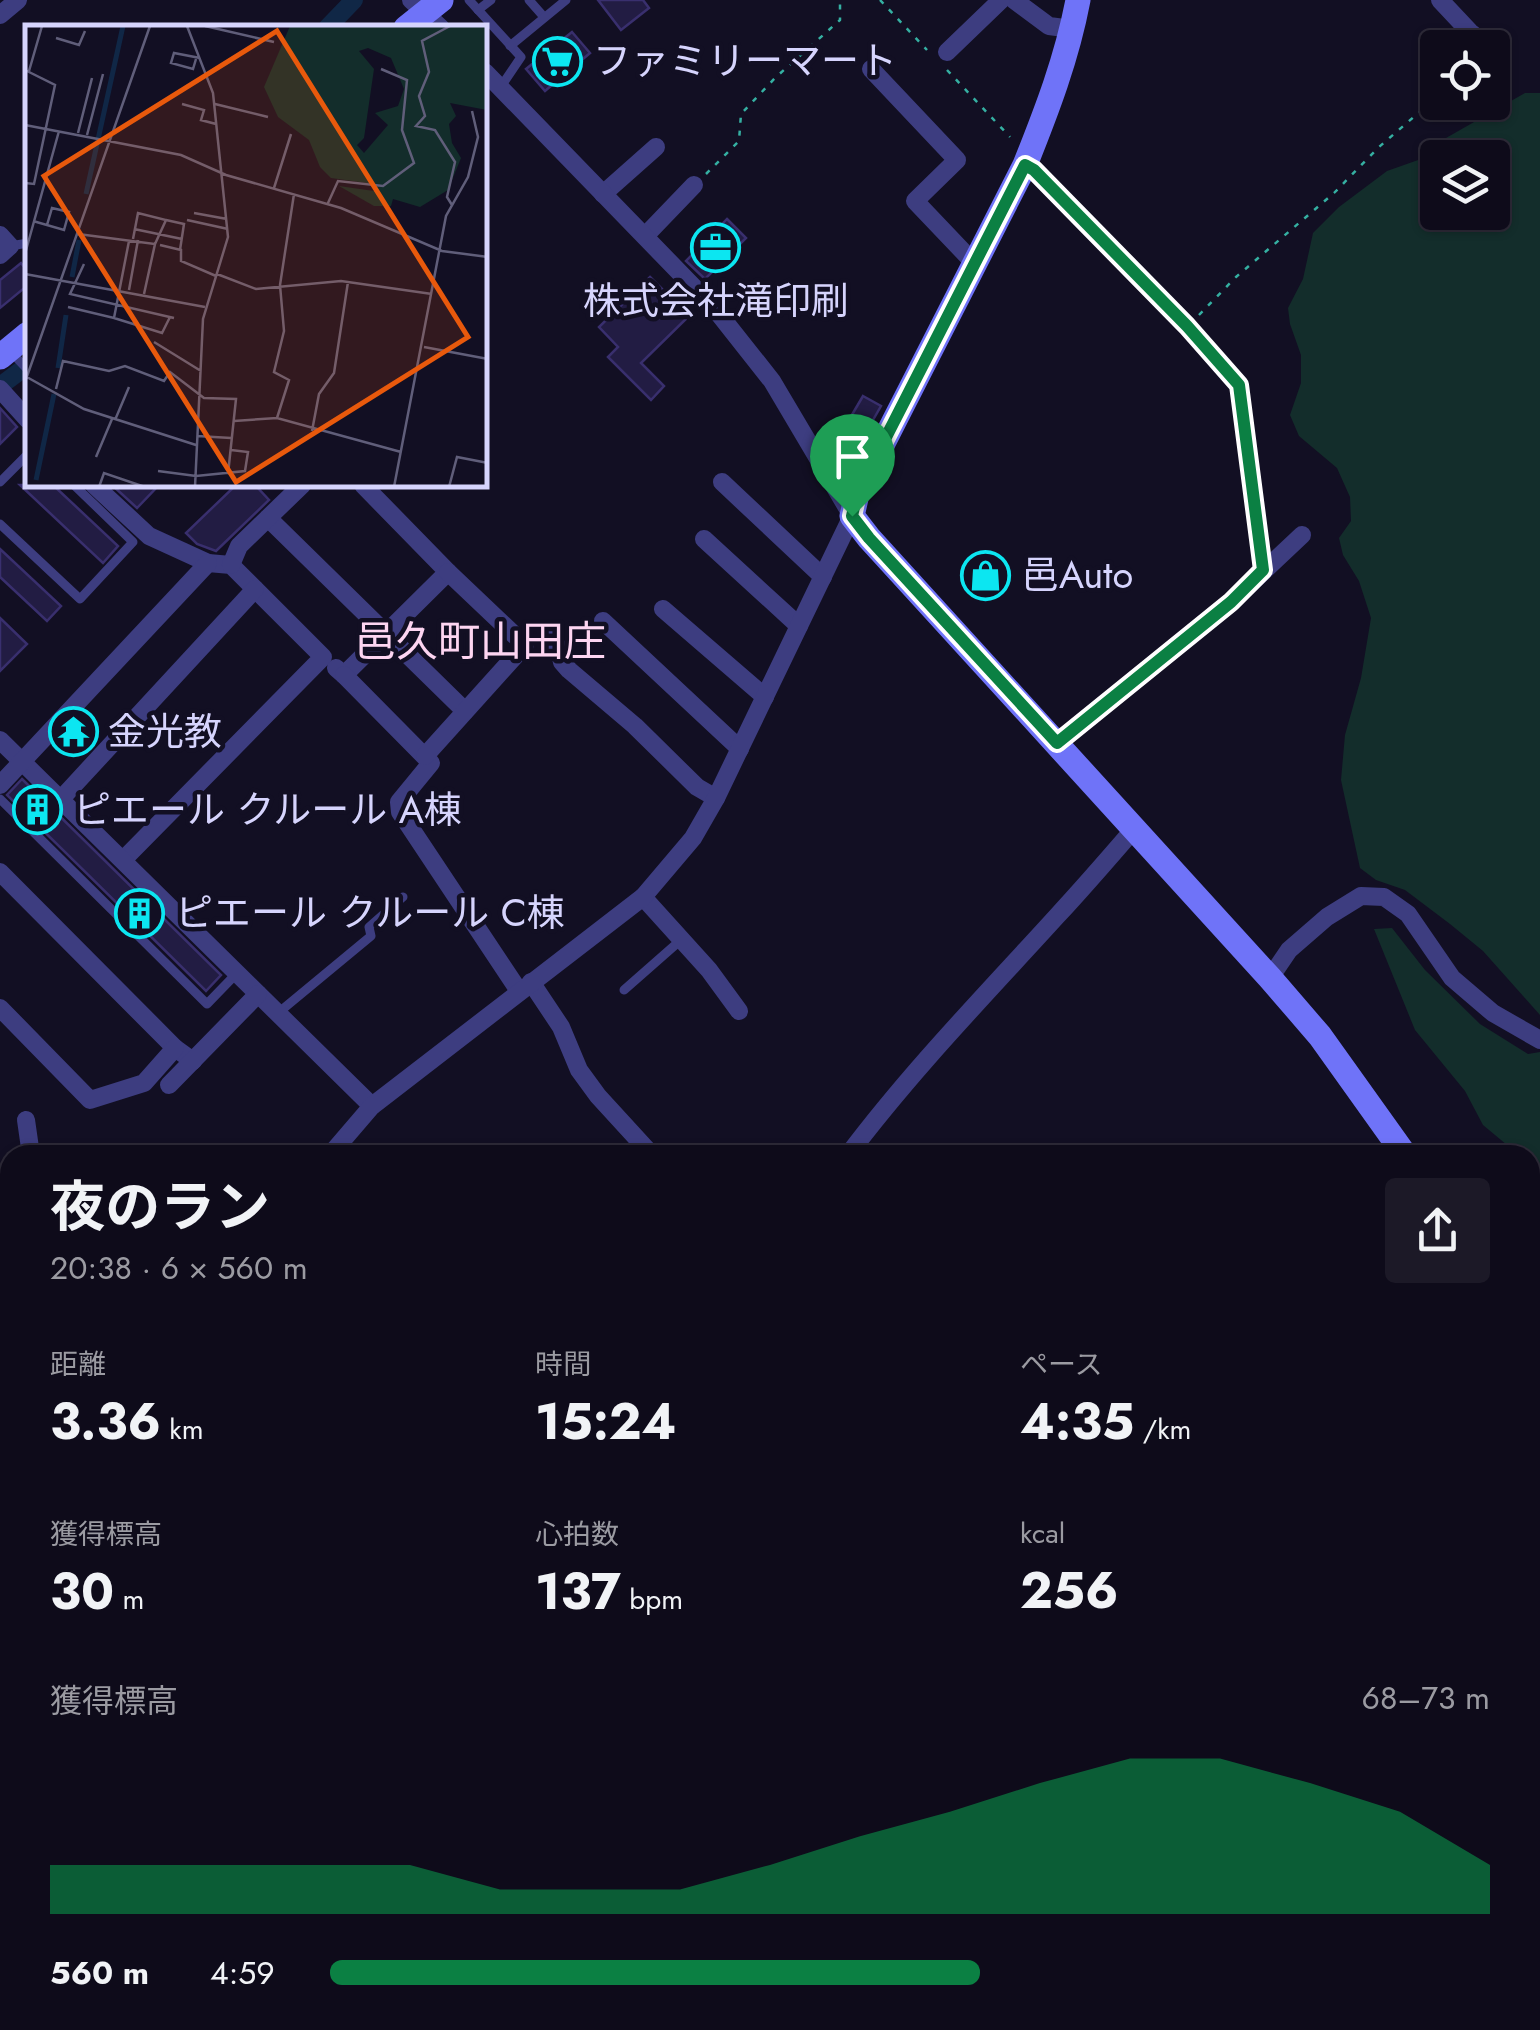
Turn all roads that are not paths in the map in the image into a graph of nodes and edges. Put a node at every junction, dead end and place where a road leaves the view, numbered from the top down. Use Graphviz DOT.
graph roads {
  1 [pos="18,0"];
  2 [pos="468,0"];
  3 [pos="490,0"];
  4 [pos="530,0"];
  5 [pos="566,0"];
  6 [pos="1001,0"];
  7 [pos="1014,0"];
  8 [pos="1078,0"];
  9 [pos="1440,0"];
  10 [pos="478,10"];
  11 [pos="0,16"];
  12 [pos="544,17"];
  13 [pos="1072,30"];
  14 [pos="1468,30"];
  15 [pos="510,46"];
  16 [pos="943,60"];
  17 [pos="871,69"];
  18 [pos="488,75"];
  19 [pos="500,88"];
  20 [pos="656,147"];
  21 [pos="1027,160"];
  22 [pos="694,186"];
  23 [pos="604,194"];
  24 [pos="645,236"];
  25 [pos="975,264"];
  26 [pos="1239,385"];
  27 [pos="0,389"];
  28 [pos="25,417"];
  29 [pos="25,457"];
  30 [pos="0,482"];
  31 [pos="722,482"];
  32 [pos="77,488"];
  33 [pos="97,488"];
  34 [pos="299,488"];
  35 [pos="365,488"];
  36 [pos="852,516"];
  37 [pos="268,518"];
  38 [pos="0,524"];
  39 [pos="1302,535"];
  40 [pos="704,540"];
  41 [pos="208,563"];
  42 [pos="232,565"];
  43 [pos="448,572"];
  44 [pos="823,577"];
  45 [pos="255,588"];
  46 [pos="663,610"];
  47 [pos="603,621"];
  48 [pos="799,626"];
  49 [pos="386,634"];
  50 [pos="546,634"];
  51 [pos="323,657"];
  52 [pos="344,675"];
  53 [pos="766,697"];
  54 [pos="465,711"];
  55 [pos="0,740"];
  56 [pos="1057,743"];
  57 [pos="740,748"];
  58 [pos="424,756"];
  59 [pos="22,762"];
  60 [pos="0,786"];
  61 [pos="716,798"];
  62 [pos="0,799"];
  63 [pos="61,799"];
  64 [pos="1134,828"];
  65 [pos="123,860"];
  66 [pos="0,872"];
  67 [pos="403,898"];
  68 [pos="643,898"];
  69 [pos="682,939"];
  70 [pos="238,973"];
  71 [pos="1270,978"];
  72 [pos="525,987"];
  73 [pos="624,990"];
  74 [pos="258,994"];
  75 [pos="0,1008"];
  76 [pos="738,1011"];
  77 [pos="278,1013"];
  78 [pos="1540,1040"];
  79 [pos="175,1048"];
  80 [pos="193,1061"];
  81 [pos="169,1086"];
  82 [pos="372,1106"];
  83 [pos="26,1120"];
  84 [pos="30,1145"];
  85 [pos="339,1145"];
  86 [pos="643,1145"];
  87 [pos="856,1145"];
  88 [pos="1398,1145"];
  1 -- 11 [label="street"];
  2 -- 10 [label="lane"];
  3 -- 10 [label="lane"];
  4 -- 12 [label="lane"];
  5 -- 12 [label="lane"];
  6 -- 16 [label="street"];
  7 -- 13 [label="street"];
  8 -- 13 [label="street"];
  9 -- 14 [label="street"];
  10 -- 15 [label="lane"];
  12 -- 15 [label="lane"];
  13 -- 21 [label="street"];
  15 -- 19 [label="lane"];
  17 -- 25 [label="street"];
  18 -- 19 [label="street"];
  19 -- 23 [label="street"];
  20 -- 23 [label="street"];
  21 -- 25 [label="street"];
  21 -- 26 [label="street"];
  22 -- 24 [label="street"];
  23 -- 24 [label="street"];
  24 -- 36 [label="street"];
  25 -- 36 [label="street"];
  27 -- 28 [label="street"];
  29 -- 30 [label="lane"];
  31 -- 44 [label="street"];
  32 -- 38 [label="lane"];
  33 -- 41 [label="street"];
  34 -- 37 [label="street"];
  35 -- 43 [label="street"];
  36 -- 44 [label="street"];
  36 -- 56 [label="street"];
  37 -- 42 [label="street"];
  37 -- 49 [label="street"];
  39 -- 56 [label="street"];
  40 -- 48 [label="street"];
  41 -- 42 [label="street"];
  41 -- 59 [label="street"];
  42 -- 45 [label="street"];
  43 -- 49 [label="street"];
  43 -- 54 [label="street"];
  44 -- 48 [label="street"];
  45 -- 51 [label="street"];
  45 -- 63 [label="street"];
  46 -- 53 [label="street"];
  47 -- 57 [label="street"];
  48 -- 53 [label="street"];
  49 -- 52 [label="street"];
  49 -- 54 [label="street"];
  50 -- 61 [label="street"];
  51 -- 52 [label="street"];
  51 -- 65 [label="street"];
  52 -- 58 [label="street"];
  53 -- 57 [label="street"];
  54 -- 58 [label="street"];
  55 -- 59 [label="street"];
  56 -- 64 [label="street"];
  57 -- 61 [label="street"];
  58 -- 72 [label="street"];
  59 -- 60 [label="street"];
  59 -- 63 [label="street"];
  61 -- 68 [label="street"];
  62 -- 70 [label="lane"];
  63 -- 65 [label="street"];
  64 -- 71 [label="street"];
  64 -- 87 [label="street"];
  65 -- 70 [label="street"];
  66 -- 79 [label="street"];
  67 -- 77 [label="lane"];
  68 -- 69 [label="street"];
  68 -- 72 [label="street"];
  69 -- 73 [label="lane"];
  69 -- 76 [label="street"];
  70 -- 74 [label="street"];
  71 -- 78 [label="street"];
  71 -- 88 [label="street"];
  72 -- 82 [label="street"];
  72 -- 86 [label="street"];
  74 -- 77 [label="street"];
  74 -- 80 [label="street"];
  75 -- 79 [label="street"];
  77 -- 82 [label="street"];
  79 -- 80 [label="street"];
  80 -- 81 [label="street"];
  82 -- 85 [label="street"];
  83 -- 84 [label="street"];
}
